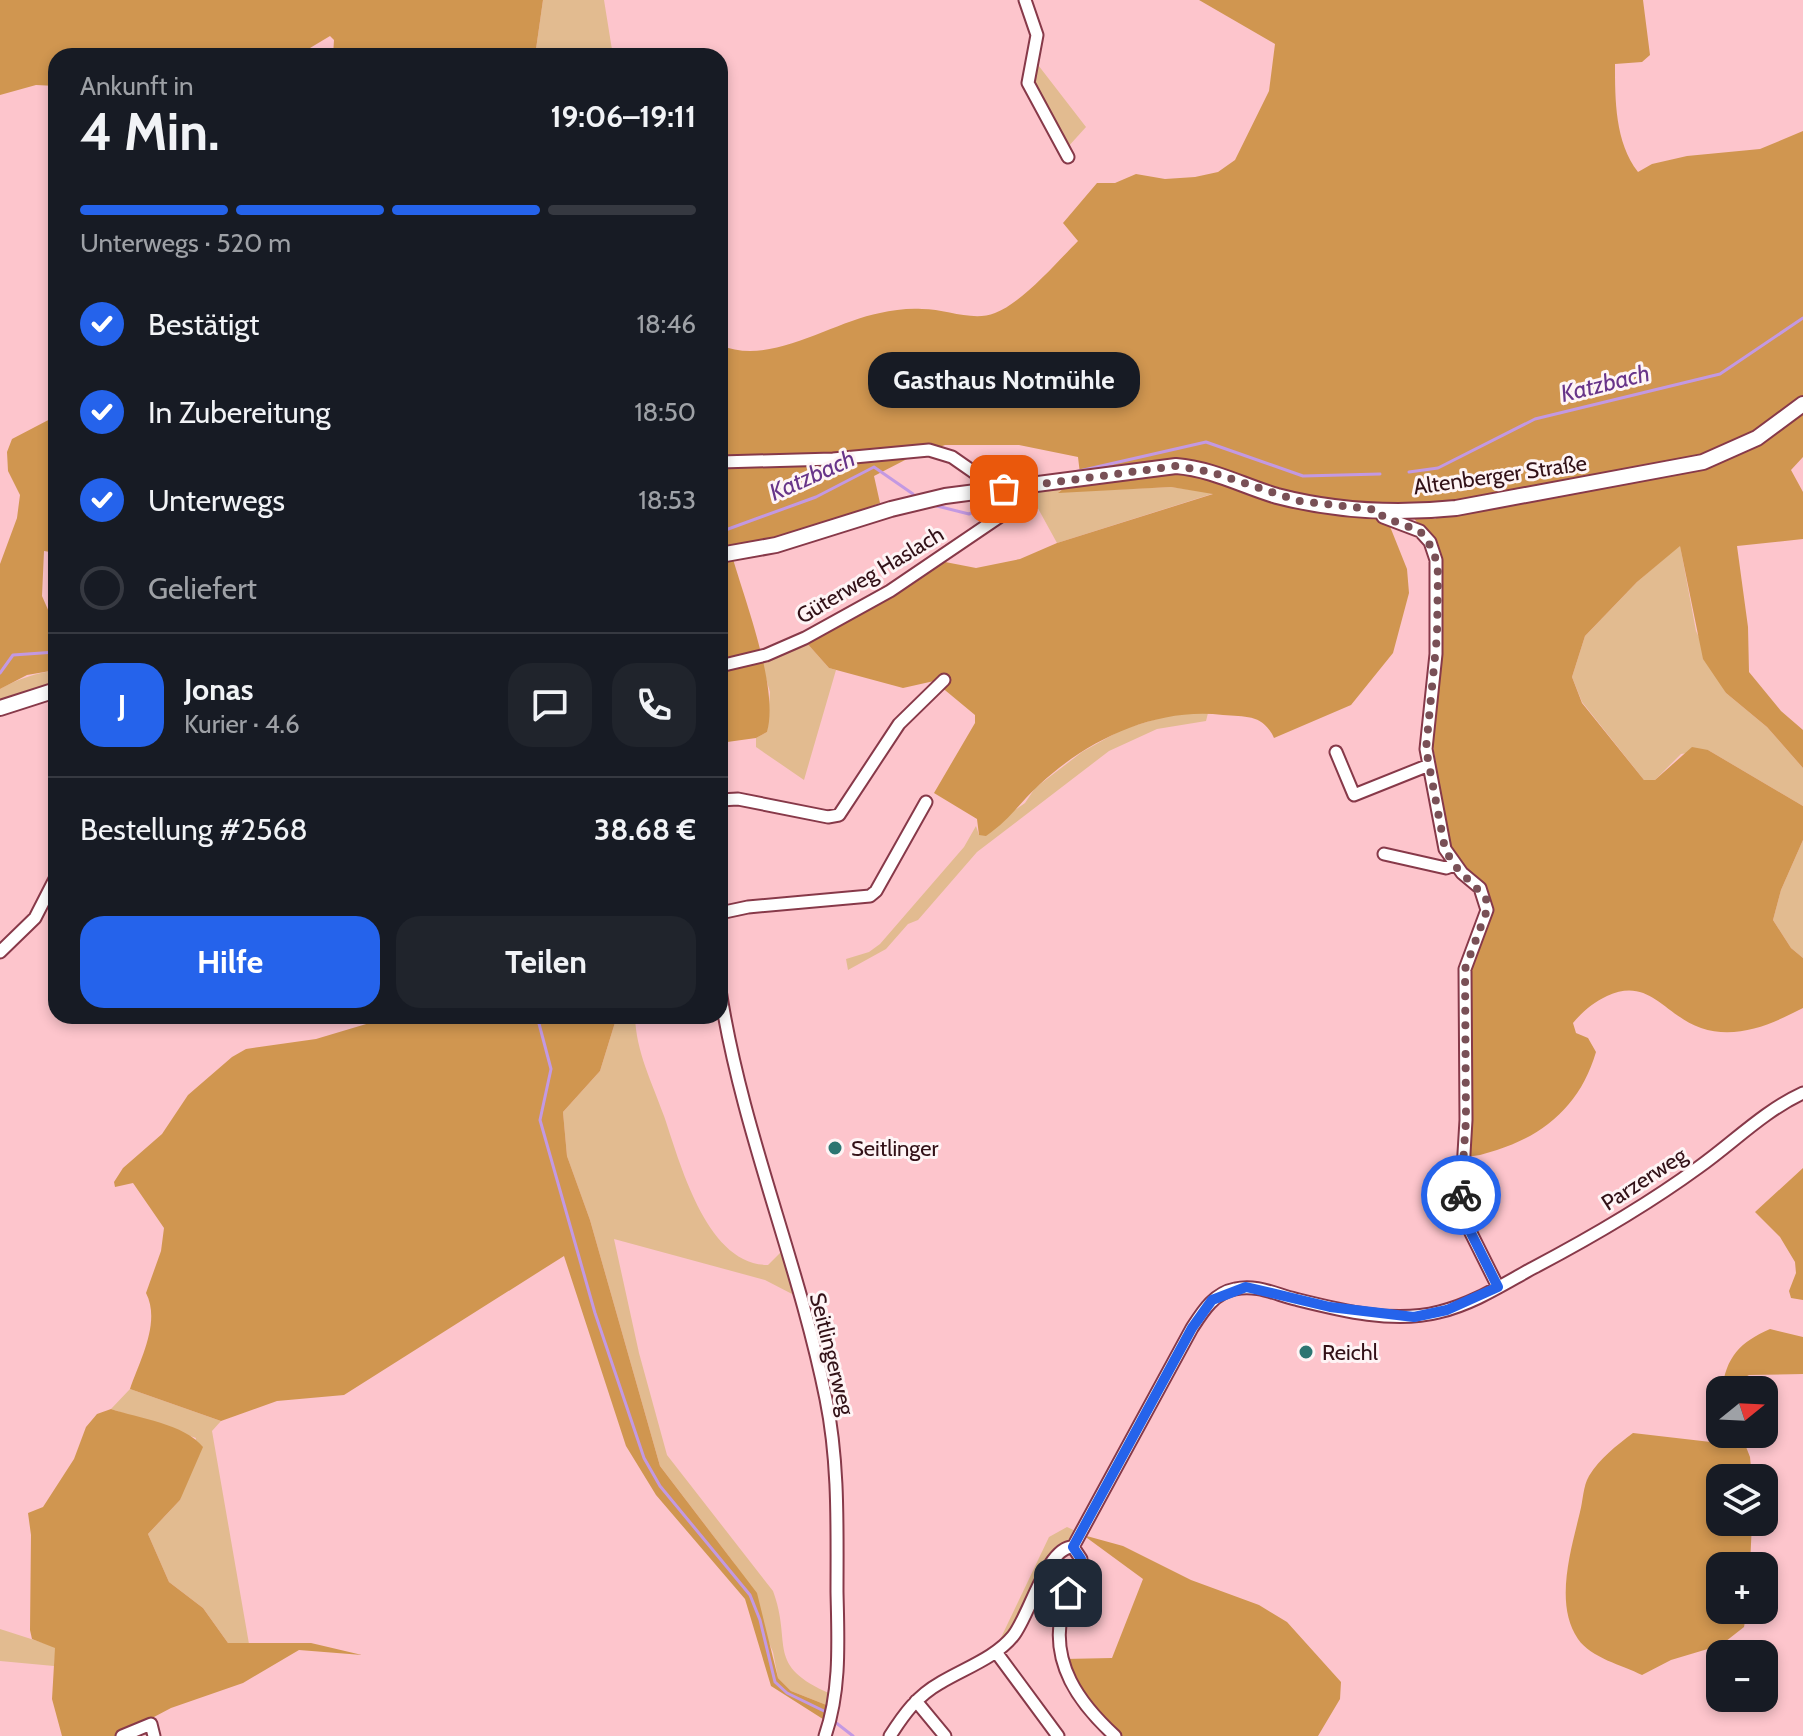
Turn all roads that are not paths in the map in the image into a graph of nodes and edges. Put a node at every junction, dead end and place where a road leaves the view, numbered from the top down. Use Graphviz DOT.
graph roads {
  1 [pos="1025,0"];
  2 [pos="1068,157"];
  3 [pos="1803,404"];
  4 [pos="728,462"];
  5 [pos="1019,488"];
  6 [pos="990,490"];
  7 [pos="1379,510"];
  8 [pos="728,553"];
  9 [pos="728,664"];
  10 [pos="944,680"];
  11 [pos="48,693"];
  12 [pos="0,708"];
  13 [pos="1336,752"];
  14 [pos="1429,765"];
  15 [pos="728,800"];
  16 [pos="926,802"];
  17 [pos="1384,854"];
  18 [pos="1454,865"];
  19 [pos="48,893"];
  20 [pos="728,911"];
  21 [pos="0,952"];
  22 [pos="726,1024"];
  23 [pos="1803,1093"];
  24 [pos="1498,1287"];
  25 [pos="1073,1547"];
  26 [pos="996,1652"];
  27 [pos="916,1701"];
  28 [pos="122,1736"];
  29 [pos="154,1736"];
  30 [pos="825,1736"];
  31 [pos="890,1736"];
  32 [pos="945,1736"];
  33 [pos="1058,1736"];
  34 [pos="1115,1736"];
  1 -- 2 [label="street"];
  3 -- 7 [label="street, Altenberger Straße"];
  4 -- 6 [label="street"];
  5 -- 6 [label="street, Altenberger Straße"];
  5 -- 7 [label="street, Altenberger Straße"];
  5 -- 9 [label="street, Güterweg Haslach"];
  6 -- 8 [label="street, Altenberger Straße"];
  7 -- 14 [label="street"];
  10 -- 15 [label="street"];
  11 -- 12 [label="street"];
  13 -- 14 [label="street"];
  14 -- 18 [label="street"];
  16 -- 20 [label="street"];
  17 -- 18 [label="street"];
  18 -- 24 [label="street"];
  19 -- 21 [label="street"];
  22 -- 30 [label="street, Seitlingerweg"];
  23 -- 24 [label="street, Parzerweg"];
  24 -- 25 [label="street, Parzerweg"];
  25 -- 26 [label="street"];
  25 -- 34 [label="street"];
  26 -- 27 [label="street"];
  26 -- 33 [label="street"];
  27 -- 31 [label="street"];
  27 -- 32 [label="street"];
  28 -- 29 [label="street"];
}
